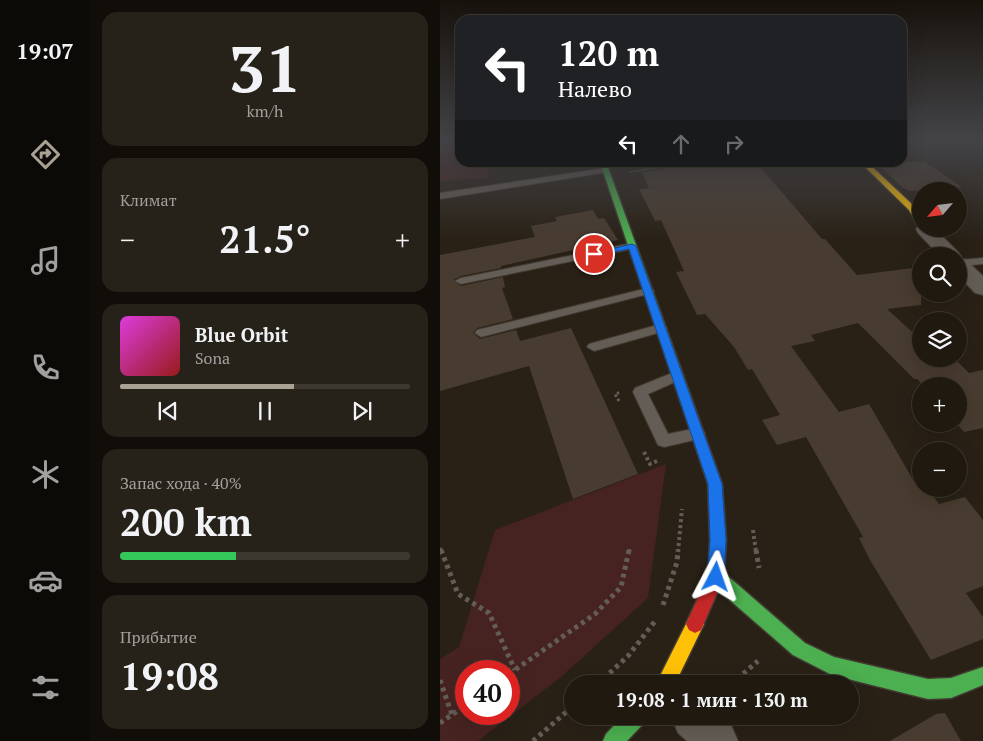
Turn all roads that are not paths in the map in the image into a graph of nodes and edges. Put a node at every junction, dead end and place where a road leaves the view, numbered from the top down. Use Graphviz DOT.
graph roads {
  1 [pos="563,174"];
  2 [pos="607,174"];
  3 [pos="874,174"];
  4 [pos="440,196"];
  5 [pos="912,209"];
  6 [pos="632,246"];
  7 [pos="983,261"];
  8 [pos="967,263"];
  9 [pos="967,272"];
  10 [pos="461,281"];
  11 [pos="983,288"];
  12 [pos="648,291"];
  13 [pos="661,328"];
  14 [pos="481,332"];
  15 [pos="594,347"];
  16 [pos="677,376"];
  17 [pos="697,434"];
  18 [pos="716,577"];
  19 [pos="670,675"];
  20 [pos="983,676"];
  21 [pos="628,725"];
  22 [pos="705,725"];
  23 [pos="613,741"];
  24 [pos="713,741"];
  1 -- 4 [label="lane"];
  2 -- 6 [label="street"];
  3 -- 5 [label="street"];
  6 -- 10 [label="lane"];
  6 -- 12 [label="street"];
  7 -- 8 [label="lane"];
  9 -- 11 [label="street"];
  12 -- 13 [label="street"];
  12 -- 14 [label="lane"];
  13 -- 15 [label="lane"];
  13 -- 16 [label="street"];
  16 -- 17 [label="street"];
  16 -- 17 [label="lane"];
  17 -- 18 [label="street"];
  18 -- 19 [label="street"];
  18 -- 20 [label="street"];
  21 -- 23 [label="street"];
  22 -- 24 [label="street"];
}
